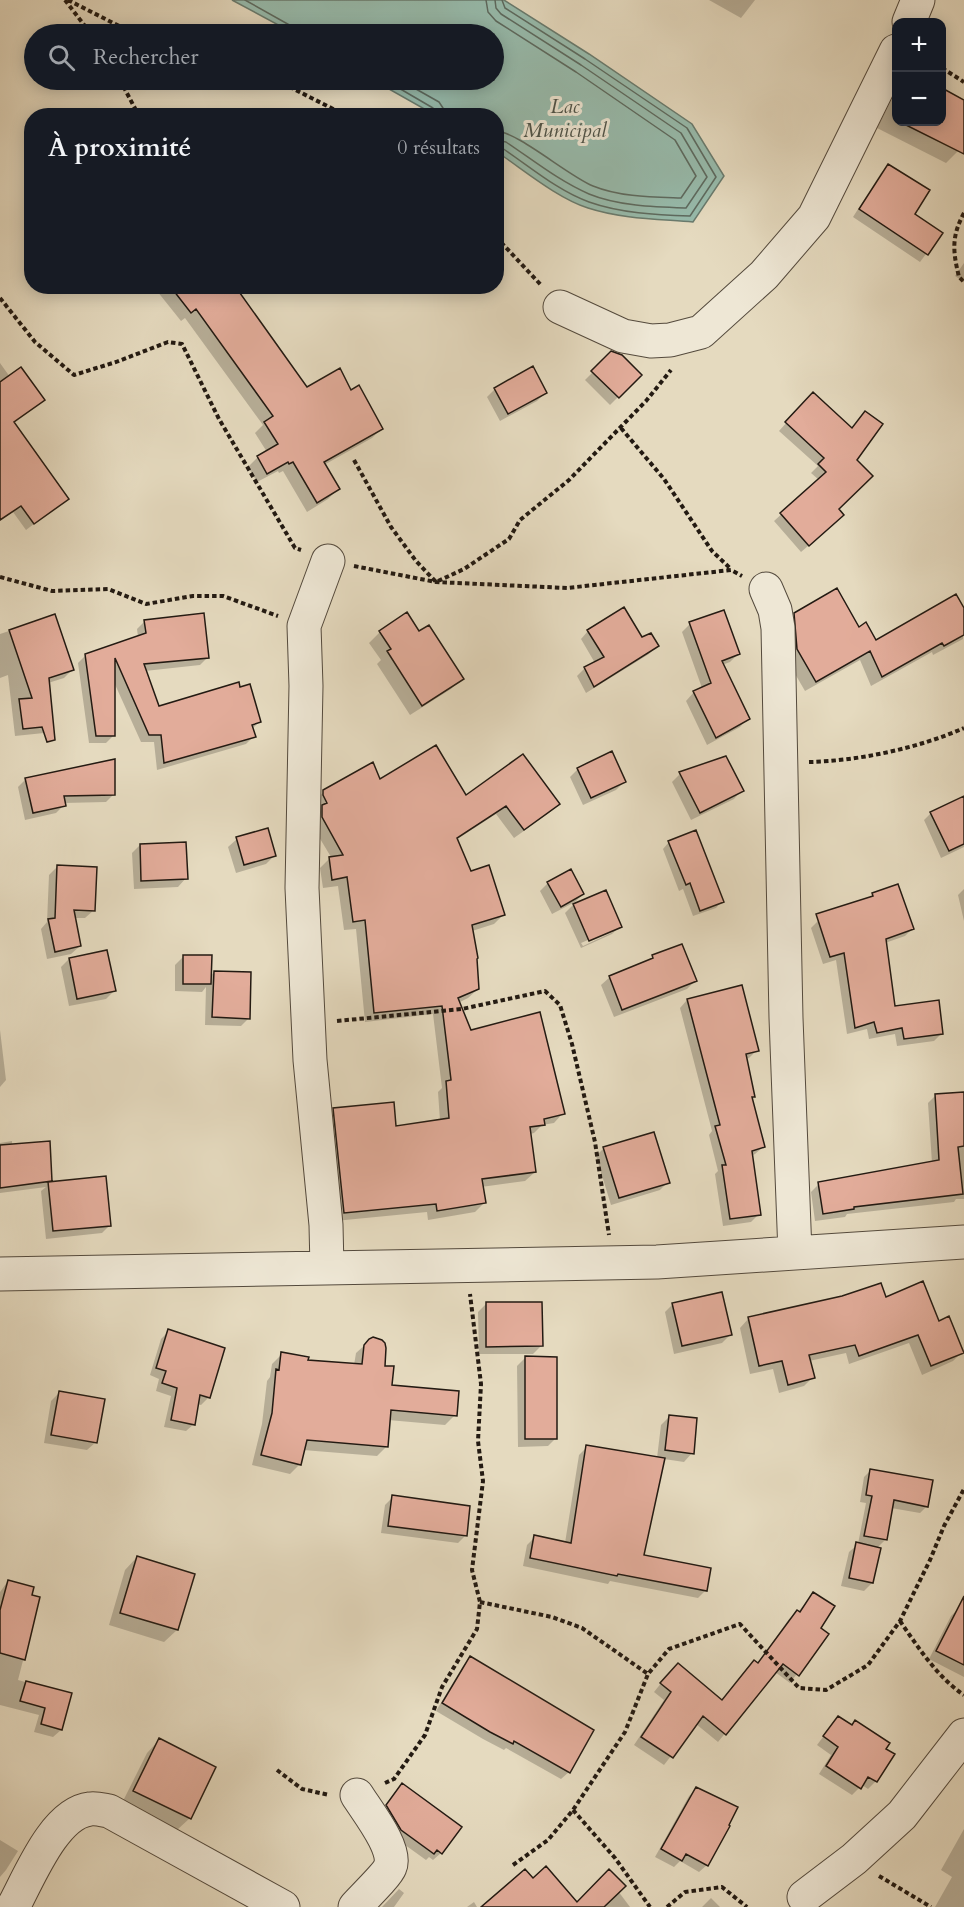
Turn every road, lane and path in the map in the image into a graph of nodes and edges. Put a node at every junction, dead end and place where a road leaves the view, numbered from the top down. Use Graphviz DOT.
graph roads {
  1 [pos="67,0"];
  2 [pos="918,0"];
  3 [pos="911,18"];
  4 [pos="84,24"];
  5 [pos="115,24"];
  6 [pos="892,61"];
  7 [pos="946,71"];
  8 [pos="964,82"];
  9 [pos="125,90"];
  10 [pos="296,90"];
  11 [pos="135,108"];
  12 [pos="331,108"];
  13 [pos="964,213"];
  14 [pos="504,246"];
  15 [pos="964,282"];
  16 [pos="0,298"];
  17 [pos="561,307"];
  18 [pos="674,367"];
  19 [pos="621,428"];
  20 [pos="354,460"];
  21 [pos="328,561"];
  22 [pos="731,570"];
  23 [pos="0,578"];
  24 [pos="436,582"];
  25 [pos="766,590"];
  26 [pos="304,626"];
  27 [pos="964,729"];
  28 [pos="781,764"];
  29 [pos="308,1024"];
  30 [pos="964,1242"];
  31 [pos="795,1253"];
  32 [pos="613,1263"];
  33 [pos="467,1265"];
  34 [pos="327,1268"];
  35 [pos="0,1274"];
  36 [pos="964,1489"];
  37 [pos="480,1602"];
  38 [pos="900,1621"];
  39 [pos="648,1674"];
  40 [pos="964,1695"];
  41 [pos="964,1735"];
  42 [pos="277,1770"];
  43 [pos="357,1795"];
  44 [pos="573,1810"];
  45 [pos="854,1859"];
  46 [pos="513,1865"];
  47 [pos="804,1897"];
  48 [pos="13,1907"];
  49 [pos="283,1907"];
  50 [pos="355,1907"];
  51 [pos="650,1907"];
  52 [pos="667,1907"];
  53 [pos="747,1907"];
  54 [pos="931,1907"];
  1 -- 4 [label="path"];
  1 -- 5 [label="path"];
  2 -- 3 [label="street"];
  6 -- 17 [label="street"];
  7 -- 8 [label="path"];
  9 -- 11 [label="path"];
  10 -- 12 [label="path"];
  13 -- 15 [label="path"];
  14 -- 17 [label="path"];
  16 -- 21 [label="path"];
  18 -- 19 [label="path"];
  19 -- 22 [label="path"];
  19 -- 24 [label="path"];
  20 -- 24 [label="path"];
  21 -- 24 [label="path"];
  21 -- 26 [label="street"];
  22 -- 24 [label="path"];
  22 -- 25 [label="path"];
  23 -- 26 [label="path"];
  25 -- 28 [label="street"];
  26 -- 29 [label="street"];
  27 -- 28 [label="path"];
  28 -- 31 [label="street"];
  29 -- 32 [label="path"];
  29 -- 34 [label="street"];
  30 -- 31 [label="street"];
  31 -- 32 [label="street"];
  32 -- 33 [label="street"];
  33 -- 34 [label="street"];
  33 -- 37 [label="path"];
  34 -- 35 [label="street"];
  36 -- 38 [label="path"];
  37 -- 39 [label="path"];
  37 -- 43 [label="path"];
  38 -- 39 [label="path"];
  38 -- 40 [label="path"];
  39 -- 44 [label="path"];
  41 -- 45 [label="street"];
  42 -- 43 [label="path"];
  43 -- 50 [label="street"];
  44 -- 46 [label="path"];
  44 -- 51 [label="path"];
  45 -- 47 [label="street"];
  45 -- 54 [label="path"];
  48 -- 49 [label="street"];
  52 -- 53 [label="path"];
}
